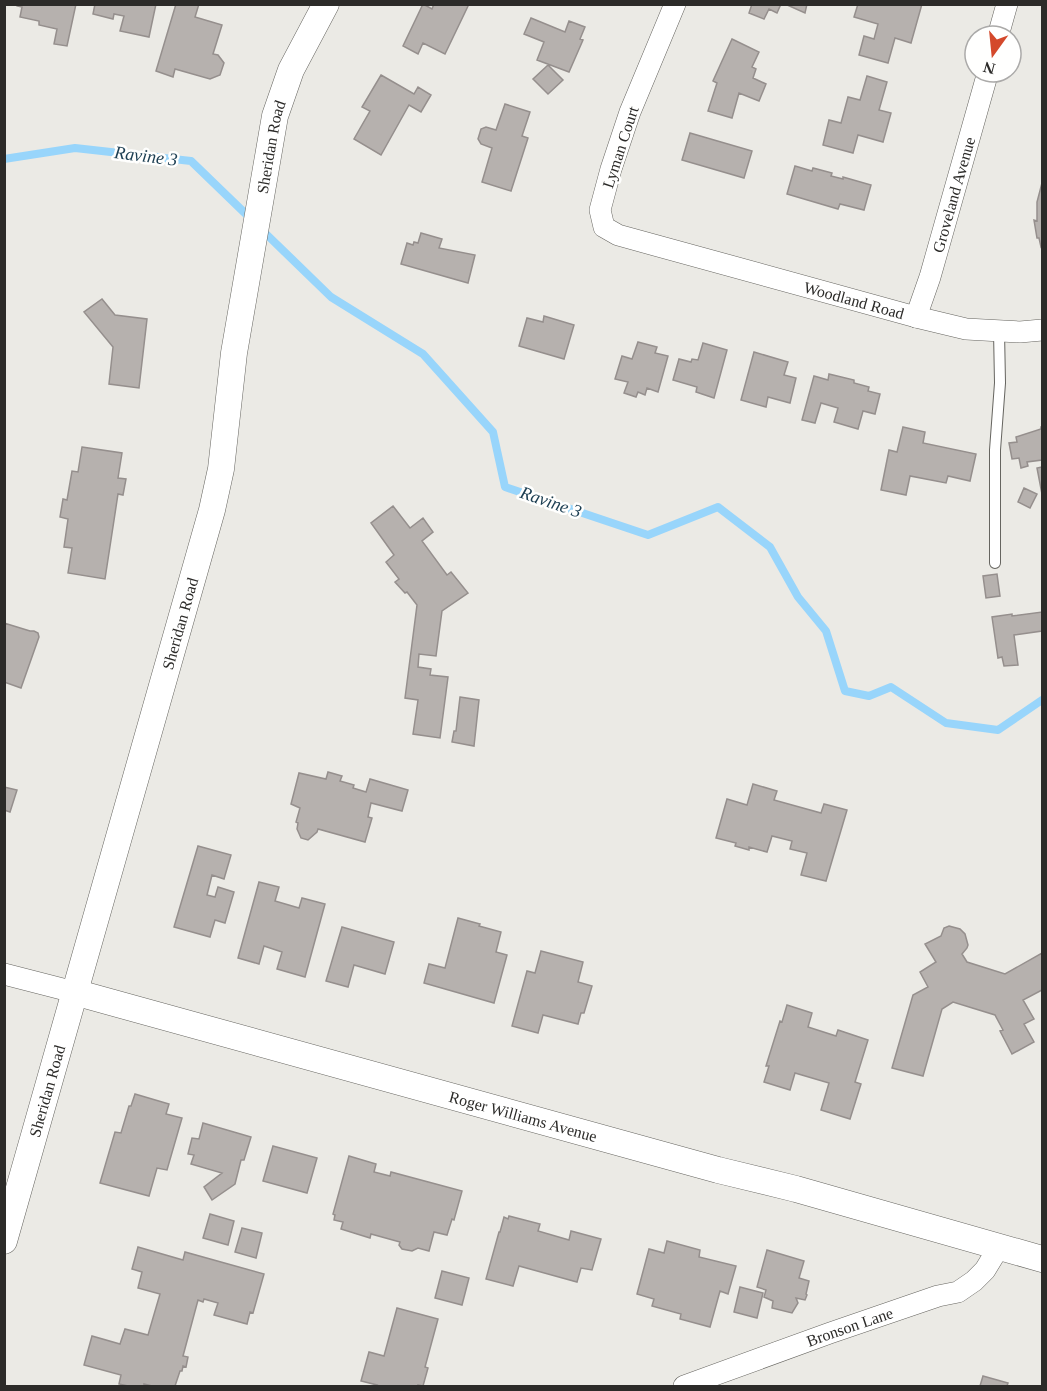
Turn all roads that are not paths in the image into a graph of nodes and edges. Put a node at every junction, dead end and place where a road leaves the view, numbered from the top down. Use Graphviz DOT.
graph roads {
  1 [pos="326,4"];
  2 [pos="675,4"];
  3 [pos="1007,4"];
  4 [pos="1001,24"];
  5 [pos="985,84"];
  6 [pos="670,249"];
  7 [pos="916,317"];
  8 [pos="999,330"];
  9 [pos="1042,330"];
  10 [pos="995,563"];
  11 [pos="4,974"];
  12 [pos="74,992"];
  13 [pos="4,1240"];
  14 [pos="999,1247"];
  15 [pos="1042,1259"];
  16 [pos="684,1386"];
  1 -- 12 [label="street, Sheridan Road"];
  2 -- 6 [label="street, Lyman Court"];
  3 -- 4 [label="street"];
  5 -- 7 [label="street, Groveland Avenue"];
  6 -- 7 [label="street, Woodland Road"];
  7 -- 8 [label="street, Woodland Road"];
  8 -- 9 [label="street, Woodland Road"];
  8 -- 10 [label="lane"];
  11 -- 12 [label="street, Roger Williams Avenue"];
  12 -- 13 [label="street, Sheridan Road"];
  12 -- 14 [label="street, Roger Williams Avenue"];
  14 -- 15 [label="street, Roger Williams Avenue"];
  14 -- 16 [label="street, Bronson Lane"];
}
